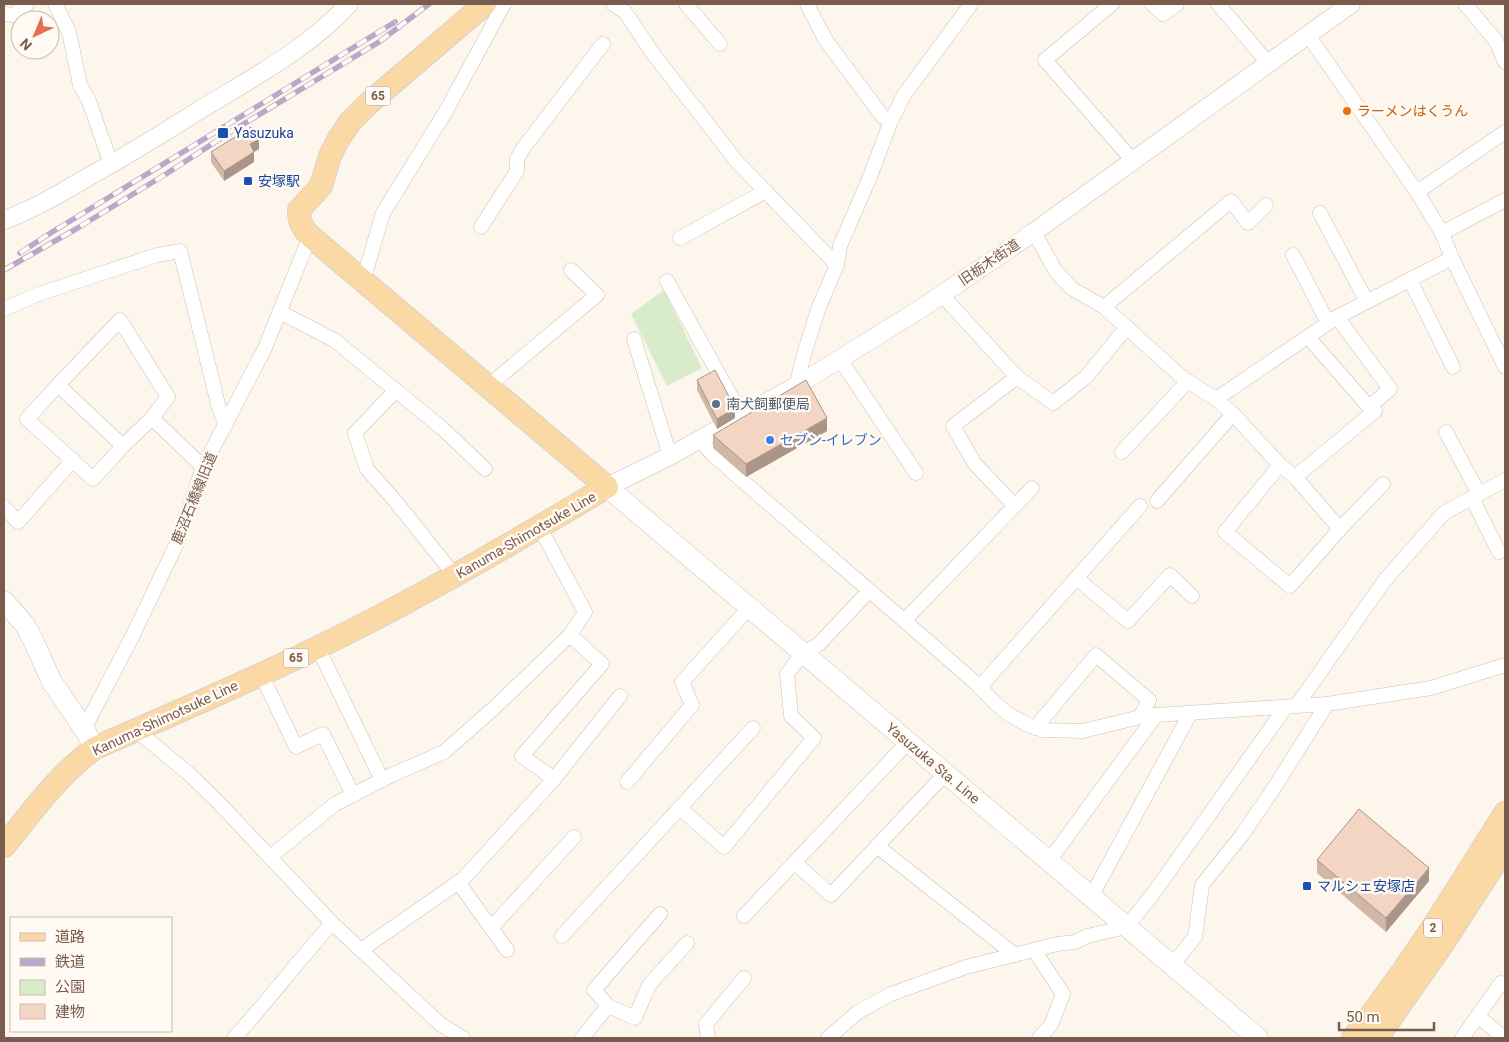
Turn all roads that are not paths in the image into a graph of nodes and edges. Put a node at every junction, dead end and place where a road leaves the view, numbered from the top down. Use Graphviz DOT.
graph roads {
  1 [pos="27,4"];
  2 [pos="55,4"];
  3 [pos="349,4"];
  4 [pos="484,4"];
  5 [pos="504,4"];
  6 [pos="613,4"];
  7 [pos="686,4"];
  8 [pos="807,4"];
  9 [pos="971,4"];
  10 [pos="1112,4"];
  11 [pos="1152,4"];
  12 [pos="1177,4"];
  13 [pos="1218,4"];
  14 [pos="1351,4"];
  15 [pos="1465,4"];
  16 [pos="629,8"];
  17 [pos="4,14"];
  18 [pos="1308,36"];
  19 [pos="603,44"];
  20 [pos="720,44"];
  21 [pos="1505,62"];
  22 [pos="1268,64"];
  23 [pos="891,121"];
  24 [pos="1505,132"];
  25 [pos="1133,161"];
  26 [pos="111,164"];
  27 [pos="766,191"];
  28 [pos="1417,192"];
  29 [pos="1505,200"];
  30 [pos="1266,205"];
  31 [pos="1320,213"];
  32 [pos="4,220"];
  33 [pos="481,227"];
  34 [pos="1034,232"];
  35 [pos="1442,233"];
  36 [pos="310,236"];
  37 [pos="680,238"];
  38 [pos="1293,255"];
  39 [pos="1452,258"];
  40 [pos="837,265"];
  41 [pos="571,270"];
  42 [pos="1410,280"];
  43 [pos="363,281"];
  44 [pos="667,281"];
  45 [pos="942,295"];
  46 [pos="1367,302"];
  47 [pos="1104,307"];
  48 [pos="4,309"];
  49 [pos="280,312"];
  50 [pos="1332,320"];
  51 [pos="1127,327"];
  52 [pos="1308,337"];
  53 [pos="634,339"];
  54 [pos="840,359"];
  55 [pos="1453,367"];
  56 [pos="1505,367"];
  57 [pos="1016,377"];
  58 [pos="1188,381"];
  59 [pos="58,385"];
  60 [pos="488,386"];
  61 [pos="796,386"];
  62 [pos="396,390"];
  63 [pos="1216,399"];
  64 [pos="1369,407"];
  65 [pos="1233,414"];
  66 [pos="742,416"];
  67 [pos="152,418"];
  68 [pos="226,425"];
  69 [pos="1446,432"];
  70 [pos="699,439"];
  71 [pos="123,446"];
  72 [pos="1122,452"];
  73 [pos="670,456"];
  74 [pos="73,460"];
  75 [pos="1280,465"];
  76 [pos="203,467"];
  77 [pos="485,469"];
  78 [pos="916,473"];
  79 [pos="1295,476"];
  80 [pos="1505,480"];
  81 [pos="1383,484"];
  82 [pos="607,488"];
  83 [pos="1032,488"];
  84 [pos="1475,496"];
  85 [pos="1157,501"];
  86 [pos="1015,506"];
  87 [pos="1140,506"];
  88 [pos="4,507"];
  89 [pos="540,528"];
  90 [pos="1340,529"];
  91 [pos="1499,552"];
  92 [pos="455,576"];
  93 [pos="1076,578"];
  94 [pos="869,591"];
  95 [pos="1192,596"];
  96 [pos="4,601"];
  97 [pos="749,608"];
  98 [pos="905,620"];
  99 [pos="570,635"];
  100 [pos="318,648"];
  101 [pos="803,653"];
  102 [pos="1505,665"];
  103 [pos="261,674"];
  104 [pos="980,687"];
  105 [pos="620,696"];
  106 [pos="1327,704"];
  107 [pos="1291,706"];
  108 [pos="1190,714"];
  109 [pos="1156,715"];
  110 [pos="1140,717"];
  111 [pos="753,728"];
  112 [pos="1035,728"];
  113 [pos="84,729"];
  114 [pos="136,730"];
  115 [pos="908,742"];
  116 [pos="95,748"];
  117 [pos="945,774"];
  118 [pos="382,780"];
  119 [pos="554,780"];
  120 [pos="627,782"];
  121 [pos="353,795"];
  122 [pos="680,808"];
  123 [pos="1505,813"];
  124 [pos="574,837"];
  125 [pos="4,846"];
  126 [pos="877,846"];
  127 [pos="1505,848"];
  128 [pos="270,857"];
  129 [pos="1049,861"];
  130 [pos="795,863"];
  131 [pos="458,882"];
  132 [pos="1091,897"];
  133 [pos="660,914"];
  134 [pos="744,916"];
  135 [pos="332,923"];
  136 [pos="1126,927"];
  137 [pos="491,928"];
  138 [pos="562,936"];
  139 [pos="687,943"];
  140 [pos="361,950"];
  141 [pos="507,950"];
  142 [pos="1034,950"];
  143 [pos="1015,955"];
  144 [pos="1172,965"];
  145 [pos="744,978"];
  146 [pos="1501,983"];
  147 [pos="608,1006"];
  148 [pos="1478,1016"];
  149 [pos="234,1038"];
  150 [pos="463,1038"];
  151 [pos="582,1038"];
  152 [pos="708,1038"];
  153 [pos="828,1038"];
  154 [pos="1039,1038"];
  155 [pos="1258,1038"];
  156 [pos="1352,1038"];
  157 [pos="1377,1038"];
  158 [pos="1462,1038"];
  159 [pos="1504,1038"];
  1 -- 17 [label="street"];
  2 -- 26 [label="street"];
  3 -- 26 [label="street"];
  4 -- 36 [label="main road, Kanuma-Shimotsuke Line / 65"];
  5 -- 43 [label="street"];
  6 -- 16 [label="street"];
  7 -- 20 [label="street"];
  8 -- 23 [label="street"];
  9 -- 23 [label="street"];
  10 -- 25 [label="street"];
  11 -- 12 [label="street"];
  13 -- 22 [label="street"];
  14 -- 18 [label="street, 旧栃木街道"];
  15 -- 21 [label="street"];
  16 -- 27 [label="street"];
  18 -- 22 [label="street, 旧栃木街道"];
  18 -- 28 [label="street"];
  19 -- 33 [label="street"];
  22 -- 25 [label="street, 旧栃木街道"];
  23 -- 40 [label="street"];
  24 -- 28 [label="street"];
  25 -- 34 [label="street, 旧栃木街道"];
  26 -- 32 [label="street"];
  27 -- 37 [label="street"];
  27 -- 40 [label="street"];
  28 -- 35 [label="street"];
  29 -- 35 [label="street"];
  30 -- 47 [label="street"];
  31 -- 46 [label="street"];
  34 -- 45 [label="street, 旧栃木街道"];
  34 -- 47 [label="street"];
  35 -- 39 [label="street"];
  36 -- 43 [label="main road, Kanuma-Shimotsuke Line / 65"];
  36 -- 49 [label="street, 鹿沼石橋線旧道"];
  38 -- 50 [label="street"];
  39 -- 42 [label="street"];
  39 -- 56 [label="street"];
  40 -- 61 [label="street"];
  41 -- 60 [label="street"];
  42 -- 46 [label="street"];
  42 -- 55 [label="street"];
  43 -- 60 [label="main road, Kanuma-Shimotsuke Line / 65"];
  44 -- 66 [label="street"];
  45 -- 54 [label="street, 旧栃木街道"];
  45 -- 57 [label="street"];
  46 -- 50 [label="street"];
  47 -- 51 [label="street"];
  48 -- 68 [label="street"];
  49 -- 62 [label="street"];
  49 -- 68 [label="street, 鹿沼石橋線旧道"];
  50 -- 52 [label="street"];
  50 -- 64 [label="street"];
  51 -- 57 [label="street"];
  51 -- 58 [label="street"];
  52 -- 63 [label="street"];
  52 -- 64 [label="street"];
  53 -- 73 [label="street"];
  54 -- 61 [label="street, 旧栃木街道"];
  54 -- 78 [label="street"];
  57 -- 86 [label="street"];
  58 -- 63 [label="street"];
  58 -- 72 [label="street"];
  59 -- 67 [label="street"];
  59 -- 71 [label="street"];
  59 -- 74 [label="street"];
  60 -- 82 [label="main road, Kanuma-Shimotsuke Line / 65"];
  61 -- 66 [label="street, 旧栃木街道"];
  62 -- 77 [label="street"];
  62 -- 92 [label="street"];
  63 -- 65 [label="street"];
  64 -- 79 [label="street"];
  65 -- 75 [label="street"];
  65 -- 85 [label="street"];
  66 -- 70 [label="street, 旧栃木街道"];
  67 -- 71 [label="street"];
  67 -- 76 [label="street"];
  68 -- 76 [label="street, 鹿沼石橋線旧道"];
  69 -- 84 [label="street"];
  70 -- 73 [label="street, 旧栃木街道"];
  70 -- 94 [label="street"];
  71 -- 74 [label="street"];
  73 -- 82 [label="street, 旧栃木街道"];
  74 -- 88 [label="street"];
  75 -- 79 [label="street"];
  75 -- 90 [label="street"];
  76 -- 113 [label="street, 鹿沼石橋線旧道"];
  79 -- 90 [label="street"];
  80 -- 84 [label="street"];
  81 -- 90 [label="street"];
  82 -- 89 [label="main road, Kanuma-Shimotsuke Line / 65"];
  82 -- 97 [label="main road, Yasuzuka Sta. Line"];
  83 -- 86 [label="street"];
  84 -- 91 [label="street"];
  84 -- 107 [label="street"];
  86 -- 98 [label="street"];
  87 -- 93 [label="street"];
  89 -- 92 [label="main road, Kanuma-Shimotsuke Line / 65"];
  89 -- 99 [label="street"];
  92 -- 100 [label="main road, Kanuma-Shimotsuke Line / 65"];
  93 -- 95 [label="street"];
  93 -- 104 [label="street"];
  94 -- 98 [label="street"];
  94 -- 101 [label="street"];
  96 -- 113 [label="main road"];
  97 -- 101 [label="main road, Yasuzuka Sta. Line"];
  97 -- 120 [label="street"];
  98 -- 104 [label="street"];
  99 -- 118 [label="street"];
  99 -- 119 [label="street"];
  100 -- 103 [label="main road, Kanuma-Shimotsuke Line / 65"];
  100 -- 118 [label="street"];
  101 -- 115 [label="main road, Yasuzuka Sta. Line"];
  101 -- 122 [label="street"];
  102 -- 106 [label="street"];
  103 -- 114 [label="main road, Kanuma-Shimotsuke Line / 65"];
  103 -- 121 [label="street"];
  104 -- 112 [label="street"];
  105 -- 119 [label="street"];
  106 -- 107 [label="street"];
  106 -- 144 [label="street"];
  107 -- 108 [label="street"];
  107 -- 136 [label="street"];
  108 -- 109 [label="street"];
  108 -- 132 [label="street"];
  109 -- 110 [label="street"];
  109 -- 129 [label="street"];
  110 -- 112 [label="street"];
  110 -- 112 [label="street"];
  111 -- 122 [label="street"];
  113 -- 116 [label="main road"];
  114 -- 116 [label="main road, Kanuma-Shimotsuke Line / 65"];
  114 -- 128 [label="street"];
  115 -- 117 [label="main road, Yasuzuka Sta. Line"];
  115 -- 130 [label="street"];
  116 -- 125 [label="main road, Kanuma-Shimotsuke Line / 65"];
  117 -- 126 [label="street"];
  117 -- 129 [label="main road, Yasuzuka Sta. Line"];
  118 -- 121 [label="street"];
  119 -- 131 [label="street"];
  121 -- 128 [label="street"];
  122 -- 138 [label="street"];
  123 -- 156 [label="main road, 2"];
  124 -- 137 [label="street"];
  126 -- 130 [label="street"];
  126 -- 143 [label="street"];
  127 -- 157 [label="main road, 2"];
  128 -- 135 [label="street"];
  129 -- 132 [label="main road, Yasuzuka Sta. Line"];
  130 -- 134 [label="street"];
  131 -- 137 [label="street"];
  131 -- 140 [label="street"];
  132 -- 136 [label="main road, Yasuzuka Sta. Line"];
  133 -- 147 [label="street"];
  135 -- 140 [label="street"];
  135 -- 149 [label="street"];
  136 -- 142 [label="street"];
  136 -- 144 [label="main road, Yasuzuka Sta. Line"];
  137 -- 141 [label="street"];
  139 -- 147 [label="street"];
  140 -- 150 [label="street"];
  142 -- 143 [label="street"];
  142 -- 154 [label="street"];
  143 -- 153 [label="street"];
  144 -- 155 [label="main road, Yasuzuka Sta. Line"];
  145 -- 152 [label="street"];
  146 -- 148 [label="street"];
  147 -- 151 [label="street"];
  148 -- 158 [label="street"];
  148 -- 159 [label="street"];
}
